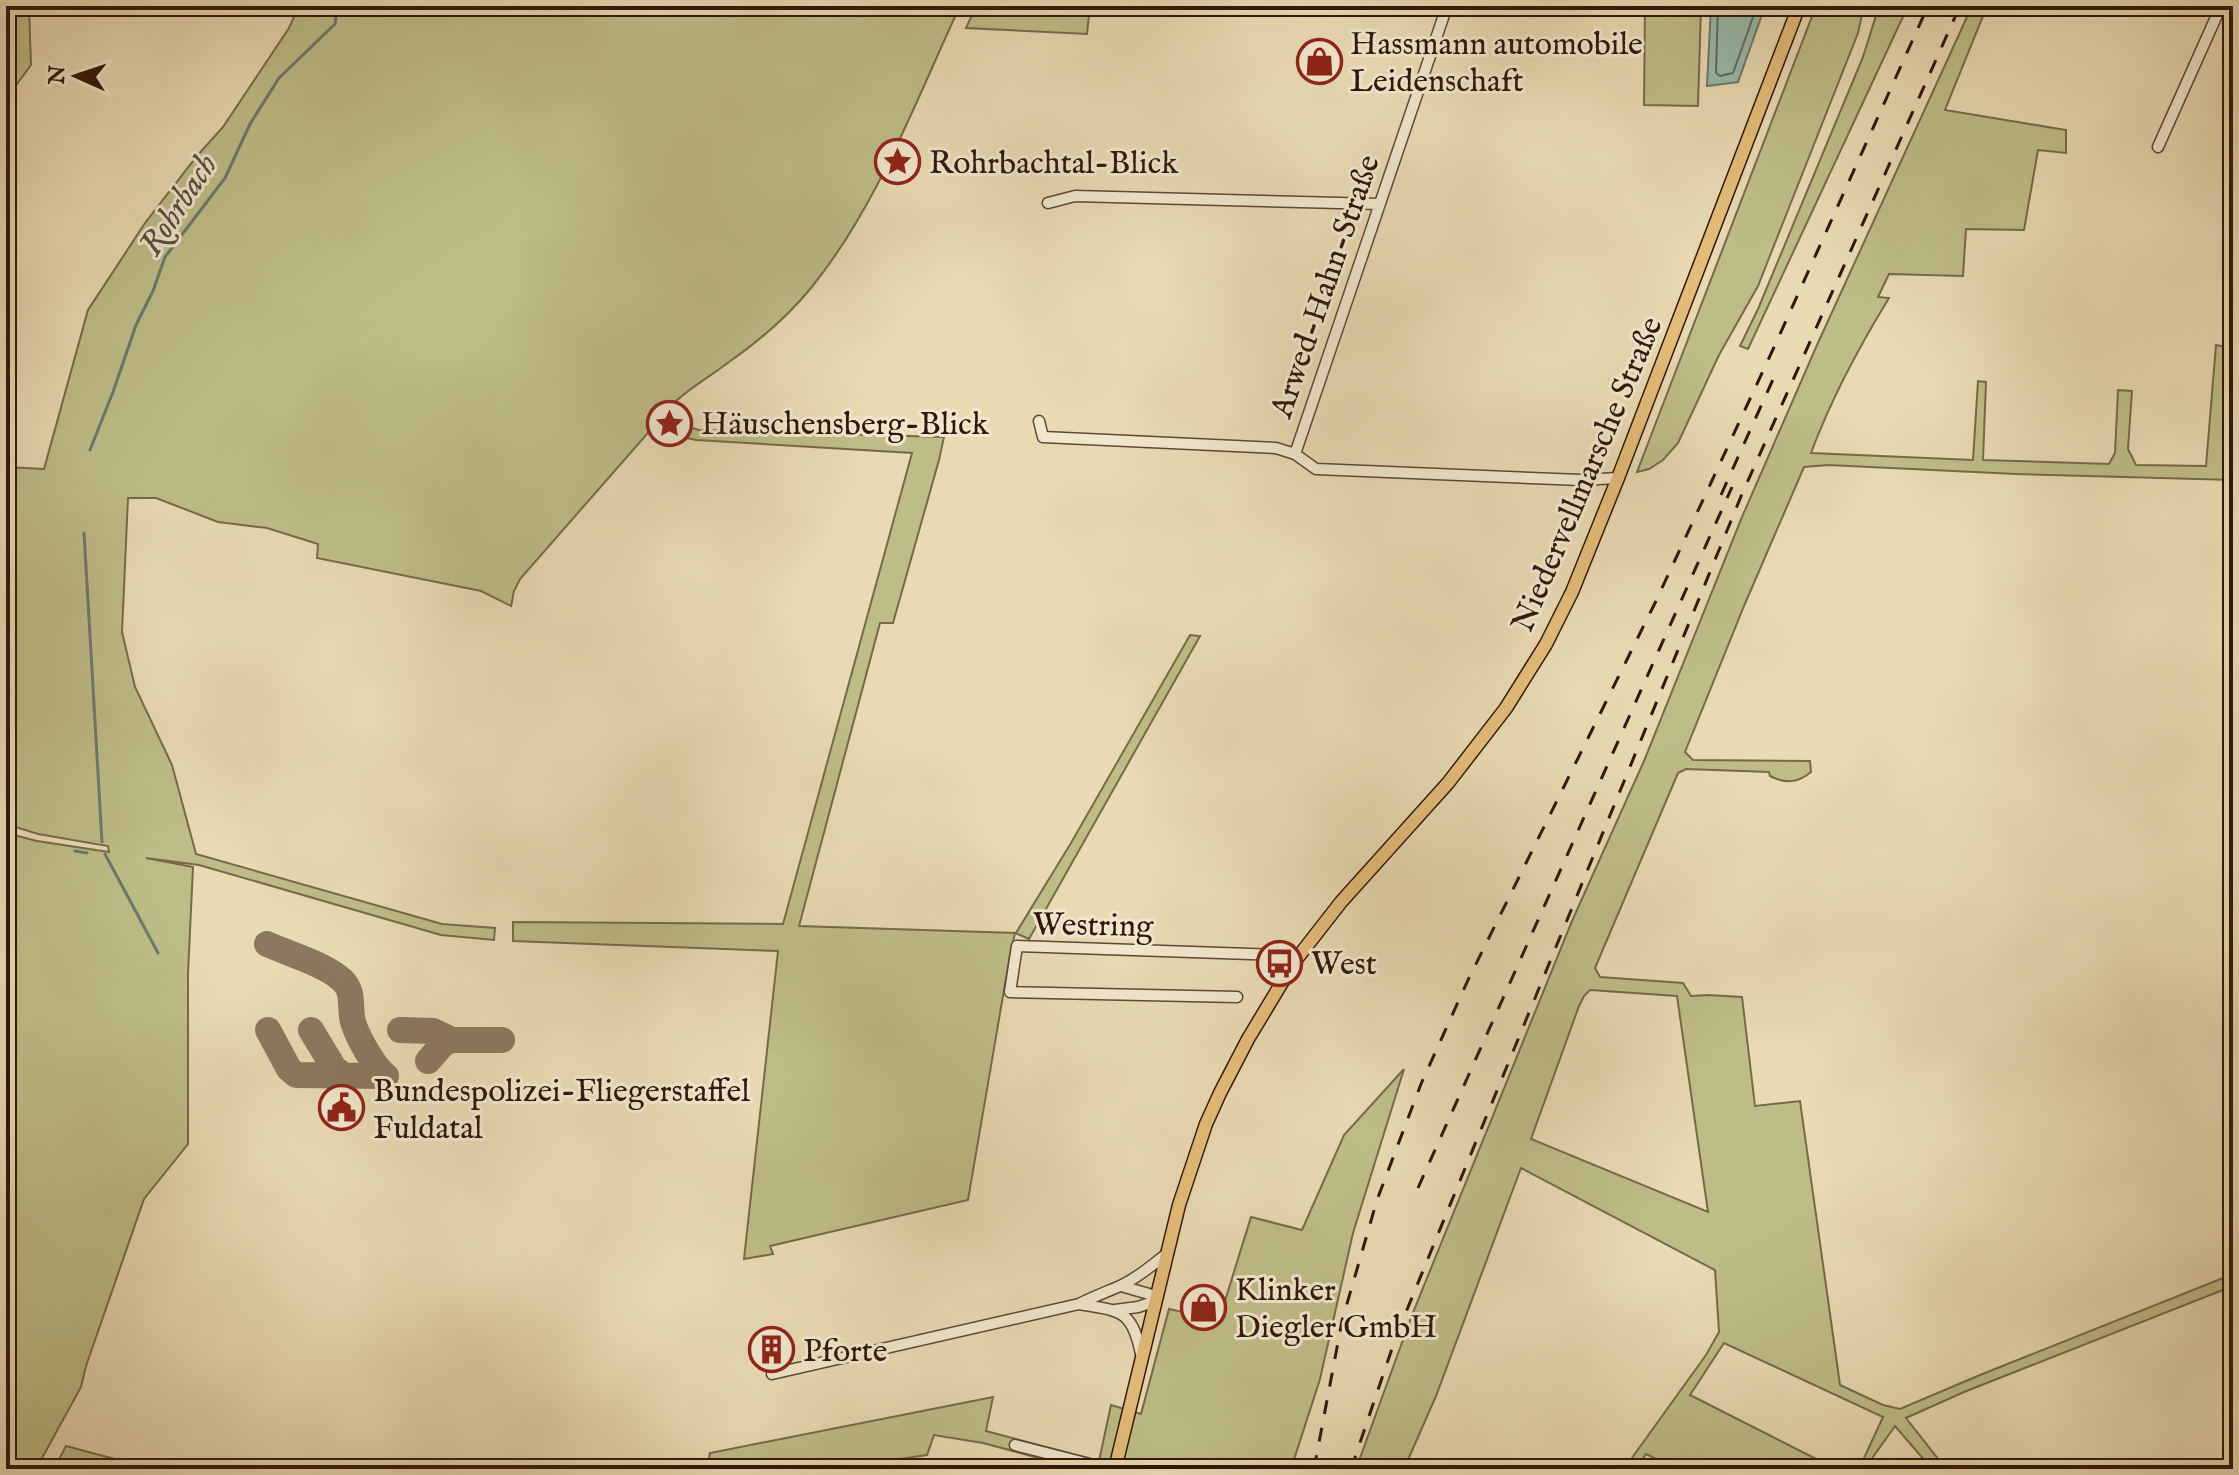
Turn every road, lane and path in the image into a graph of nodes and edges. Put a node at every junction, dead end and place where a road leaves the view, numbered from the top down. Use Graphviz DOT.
graph roads {
  1 [pos="1447,6"];
  2 [pos="1799,6"];
  3 [pos="2221,6"];
  4 [pos="2158,147"];
  5 [pos="1048,203"];
  6 [pos="1379,204"];
  7 [pos="1039,421"];
  8 [pos="1295,454"];
  9 [pos="1618,478"];
  10 [pos="1295,961"];
  11 [pos="1237,997"];
  12 [pos="1168,1253"];
  13 [pos="1121,1286"];
  14 [pos="1156,1301"];
  15 [pos="1079,1304"];
  16 [pos="1115,1310"];
  17 [pos="1142,1358"];
  18 [pos="772,1374"];
  19 [pos="1015,1445"];
  20 [pos="1112,1469"];
  1 -- 6 [label="street, Arwed-Hahn-Straße"];
  2 -- 9 [label="main road, Niedervellmarsche Straße"];
  3 -- 4 [label="street"];
  5 -- 6 [label="street"];
  6 -- 8 [label="street, Arwed-Hahn-Straße"];
  7 -- 8 [label="street"];
  8 -- 9 [label="street, Arwed-Hahn-Straße"];
  9 -- 10 [label="main road, Niedervellmarsche Straße"];
  10 -- 11 [label="street, Westring"];
  10 -- 12 [label="main road, Niedervellmarsche Straße"];
  12 -- 13 [label="street"];
  12 -- 14 [label="main road, Niedervellmarsche Straße"];
  13 -- 14 [label="street"];
  13 -- 15 [label="street"];
  14 -- 16 [label="street"];
  14 -- 17 [label="main road, Niedervellmarsche Straße"];
  15 -- 16 [label="street"];
  15 -- 18 [label="street"];
  16 -- 17 [label="street"];
  17 -- 20 [label="main road, Niedervellmarsche Straße"];
  19 -- 20 [label="street"];
}
